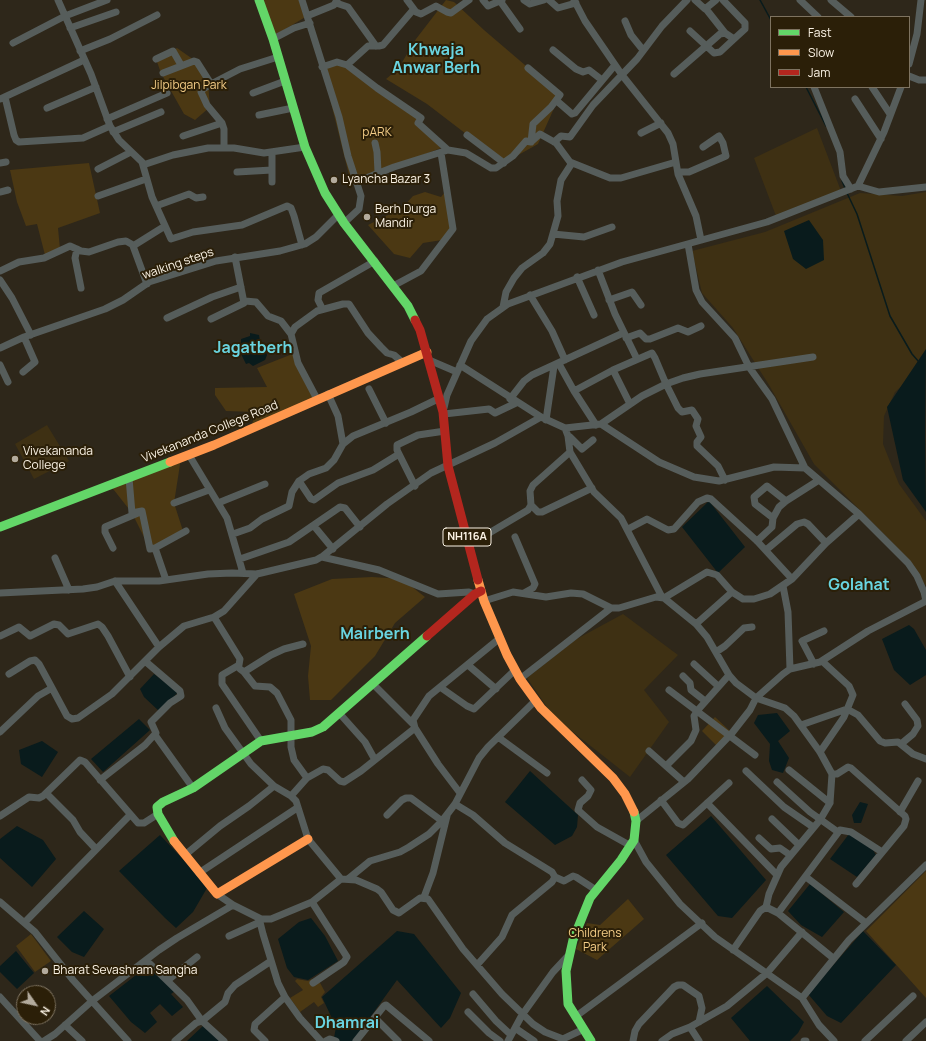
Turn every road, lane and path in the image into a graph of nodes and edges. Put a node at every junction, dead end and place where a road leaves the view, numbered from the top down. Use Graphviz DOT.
graph roads {
  1 [pos="58,0"];
  2 [pos="107,0"];
  3 [pos="258,0"];
  4 [pos="302,0"];
  5 [pos="407,0"];
  6 [pos="469,0"];
  7 [pos="483,0"];
  8 [pos="501,0"];
  9 [pos="524,0"];
  10 [pos="544,0"];
  11 [pos="549,0"];
  12 [pos="687,0"];
  13 [pos="695,0"];
  14 [pos="716,0"];
  15 [pos="724,0"];
  16 [pos="800,0"];
  17 [pos="831,0"];
  18 [pos="337,1"];
  19 [pos="575,1"];
  20 [pos="922,3"];
  21 [pos="706,9"];
  22 [pos="413,10"];
  23 [pos="116,12"];
  24 [pos="157,15"];
  25 [pos="65,16"];
  26 [pos="308,16"];
  27 [pos="815,16"];
  28 [pos="850,16"];
  29 [pos="625,21"];
  30 [pos="310,23"];
  31 [pos="70,28"];
  32 [pos="520,29"];
  33 [pos="690,31"];
  34 [pos="725,33"];
  35 [pos="734,39"];
  36 [pos="273,40"];
  37 [pos="13,43"];
  38 [pos="376,46"];
  39 [pos="705,47"];
  40 [pos="553,50"];
  41 [pos="643,50"];
  42 [pos="80,52"];
  43 [pos="278,56"];
  44 [pos="156,59"];
  45 [pos="84,60"];
  46 [pos="910,60"];
  47 [pos="347,64"];
  48 [pos="181,65"];
  49 [pos="615,65"];
  50 [pos="322,67"];
  51 [pos="528,68"];
  52 [pos="163,73"];
  53 [pos="622,74"];
  54 [pos="674,74"];
  55 [pos="910,76"];
  56 [pos="602,80"];
  57 [pos="926,80"];
  58 [pos="285,81"];
  59 [pos="211,84"];
  60 [pos="96,87"];
  61 [pos="814,88"];
  62 [pos="873,88"];
  63 [pos="901,88"];
  64 [pos="253,92"];
  65 [pos="167,93"];
  66 [pos="2,98"];
  67 [pos="855,99"];
  68 [pos="557,101"];
  69 [pos="47,108"];
  70 [pos="293,108"];
  71 [pos="161,112"];
  72 [pos="890,114"];
  73 [pos="259,115"];
  74 [pos="107,119"];
  75 [pos="222,123"];
  76 [pos="661,123"];
  77 [pos="111,129"];
  78 [pos="641,133"];
  79 [pos="467,135"];
  80 [pos="183,136"];
  81 [pos="881,139"];
  82 [pos="531,142"];
  83 [pos="554,142"];
  84 [pos="375,144"];
  85 [pos="224,147"];
  86 [pos="305,147"];
  87 [pos="703,147"];
  88 [pos="444,151"];
  89 [pos="131,152"];
  90 [pos="272,152"];
  91 [pos="676,162"];
  92 [pos="504,163"];
  93 [pos="572,163"];
  94 [pos="143,165"];
  95 [pos="98,169"];
  96 [pos="272,170"];
  97 [pos="237,172"];
  98 [pos="378,172"];
  99 [pos="678,172"];
  100 [pos="146,179"];
  101 [pos="272,182"];
  102 [pos="356,182"];
  103 [pos="858,186"];
  104 [pos="926,187"];
  105 [pos="8,190"];
  106 [pos="847,191"];
  107 [pos="0,192"];
  108 [pos="98,196"];
  109 [pos="203,197"];
  110 [pos="156,206"];
  111 [pos="338,215"];
  112 [pos="344,223"];
  113 [pos="165,226"];
  114 [pos="612,227"];
  115 [pos="553,234"];
  116 [pos="701,240"];
  117 [pos="688,244"];
  118 [pos="133,245"];
  119 [pos="302,245"];
  120 [pos="77,249"];
  121 [pos="235,257"];
  122 [pos="375,261"];
  123 [pos="598,270"];
  124 [pos="0,272"];
  125 [pos="577,277"];
  126 [pos="0,280"];
  127 [pos="147,284"];
  128 [pos="393,286"];
  129 [pos="241,287"];
  130 [pos="80,288"];
  131 [pos="530,295"];
  132 [pos="609,300"];
  133 [pos="245,302"];
  134 [pos="641,305"];
  135 [pos="503,307"];
  136 [pos="322,308"];
  137 [pos="594,315"];
  138 [pos="167,318"];
  139 [pos="211,319"];
  140 [pos="701,326"];
  141 [pos="291,334"];
  142 [pos="27,336"];
  143 [pos="625,336"];
  144 [pos="0,348"];
  145 [pos="428,356"];
  146 [pos="813,357"];
  147 [pos="637,359"];
  148 [pos="402,362"];
  149 [pos="560,363"];
  150 [pos="0,365"];
  151 [pos="749,367"];
  152 [pos="459,369"];
  153 [pos="614,370"];
  154 [pos="23,372"];
  155 [pos="8,382"];
  156 [pos="666,384"];
  157 [pos="369,389"];
  158 [pos="574,391"];
  159 [pos="328,394"];
  160 [pos="440,398"];
  161 [pos="317,400"];
  162 [pos="513,401"];
  163 [pos="630,404"];
  164 [pos="444,413"];
  165 [pos="543,418"];
  166 [pos="386,423"];
  167 [pos="598,424"];
  168 [pos="581,426"];
  169 [pos="564,428"];
  170 [pos="445,431"];
  171 [pos="569,438"];
  172 [pos="594,440"];
  173 [pos="343,444"];
  174 [pos="570,452"];
  175 [pos="399,454"];
  176 [pos="189,455"];
  177 [pos="448,466"];
  178 [pos="805,468"];
  179 [pos="129,478"];
  180 [pos="725,480"];
  181 [pos="819,480"];
  182 [pos="299,481"];
  183 [pos="265,484"];
  184 [pos="415,486"];
  185 [pos="592,488"];
  186 [pos="209,490"];
  187 [pos="786,501"];
  188 [pos="174,503"];
  189 [pos="218,503"];
  190 [pos="531,505"];
  191 [pos="142,511"];
  192 [pos="859,514"];
  193 [pos="773,518"];
  194 [pos="314,526"];
  195 [pos="0,527"];
  196 [pos="360,527"];
  197 [pos="628,529"];
  198 [pos="186,531"];
  199 [pos="233,534"];
  200 [pos="515,537"];
  201 [pos="757,541"];
  202 [pos="826,543"];
  203 [pos="469,545"];
  204 [pos="114,548"];
  205 [pos="155,548"];
  206 [pos="333,549"];
  207 [pos="766,550"];
  208 [pos="55,558"];
  209 [pos="322,558"];
  210 [pos="240,559"];
  211 [pos="243,573"];
  212 [pos="257,574"];
  213 [pos="792,579"];
  214 [pos="166,580"];
  215 [pos="115,581"];
  216 [pos="783,586"];
  217 [pos="69,590"];
  218 [pos="925,591"];
  219 [pos="732,592"];
  220 [pos="0,593"];
  221 [pos="524,593"];
  222 [pos="480,595"];
  223 [pos="663,598"];
  224 [pos="926,601"];
  225 [pos="611,608"];
  226 [pos="214,616"];
  227 [pos="696,624"];
  228 [pos="752,627"];
  229 [pos="824,631"];
  230 [pos="0,636"];
  231 [pos="500,638"];
  232 [pos="303,644"];
  233 [pos="159,647"];
  234 [pos="716,652"];
  235 [pos="145,661"];
  236 [pos="822,661"];
  237 [pos="694,664"];
  238 [pos="814,664"];
  239 [pos="468,665"];
  240 [pos="238,666"];
  241 [pos="790,669"];
  242 [pos="515,670"];
  243 [pos="244,672"];
  244 [pos="9,674"];
  245 [pos="728,674"];
  246 [pos="683,676"];
  247 [pos="130,677"];
  248 [pos="520,679"];
  249 [pos="374,685"];
  250 [pos="718,686"];
  251 [pos="440,687"];
  252 [pos="52,688"];
  253 [pos="496,689"];
  254 [pos="669,690"];
  255 [pos="756,698"];
  256 [pos="535,701"];
  257 [pos="705,701"];
  258 [pos="905,704"];
  259 [pos="216,708"];
  260 [pos="847,709"];
  261 [pos="697,711"];
  262 [pos="340,714"];
  263 [pos="801,725"];
  264 [pos="414,726"];
  265 [pos="0,732"];
  266 [pos="155,735"];
  267 [pos="291,735"];
  268 [pos="498,737"];
  269 [pos="728,737"];
  270 [pos="261,741"];
  271 [pos="901,744"];
  272 [pos="649,751"];
  273 [pos="820,752"];
  274 [pos="243,754"];
  275 [pos="755,756"];
  276 [pos="926,759"];
  277 [pos="375,760"];
  278 [pos="666,766"];
  279 [pos="790,770"];
  280 [pos="746,771"];
  281 [pos="547,773"];
  282 [pos="832,774"];
  283 [pos="307,778"];
  284 [pos="100,780"];
  285 [pos="582,780"];
  286 [pos="918,781"];
  287 [pos="684,782"];
  288 [pos="777,782"];
  289 [pos="729,783"];
  290 [pos="274,786"];
  291 [pos="193,788"];
  292 [pos="460,793"];
  293 [pos="47,794"];
  294 [pos="291,796"];
  295 [pos="662,800"];
  296 [pos="707,803"];
  297 [pos="830,803"];
  298 [pos="455,804"];
  299 [pos="297,808"];
  300 [pos="900,812"];
  301 [pos="158,814"];
  302 [pos="130,815"];
  303 [pos="387,815"];
  304 [pos="0,816"];
  305 [pos="447,816"];
  306 [pos="772,819"];
  307 [pos="820,820"];
  308 [pos="442,821"];
  309 [pos="636,821"];
  310 [pos="813,827"];
  311 [pos="838,832"];
  312 [pos="759,838"];
  313 [pos="308,840"];
  314 [pos="632,843"];
  315 [pos="798,844"];
  316 [pos="96,849"];
  317 [pos="882,852"];
  318 [pos="185,855"];
  319 [pos="790,855"];
  320 [pos="926,865"];
  321 [pos="199,873"];
  322 [pos="777,875"];
  323 [pos="555,877"];
  324 [pos="806,877"];
  325 [pos="345,879"];
  326 [pos="856,884"];
  327 [pos="596,890"];
  328 [pos="217,894"];
  329 [pos="424,897"];
  330 [pos="0,902"];
  331 [pos="312,902"];
  332 [pos="233,905"];
  333 [pos="766,907"];
  334 [pos="778,913"];
  335 [pos="260,920"];
  336 [pos="25,922"];
  337 [pos="702,923"];
  338 [pos="866,923"];
  339 [pos="802,932"];
  340 [pos="229,936"];
  341 [pos="733,950"];
  342 [pos="569,955"];
  343 [pos="197,957"];
  344 [pos="833,958"];
  345 [pos="147,961"];
  346 [pos="271,961"];
  347 [pos="478,965"];
  348 [pos="767,973"];
  349 [pos="168,980"];
  350 [pos="313,983"];
  351 [pos="473,994"];
  352 [pos="913,996"];
  353 [pos="0,997"];
  354 [pos="285,997"];
  355 [pos="802,998"];
  356 [pos="92,1001"];
  357 [pos="468,1012"];
  358 [pos="522,1015"];
  359 [pos="575,1017"];
  360 [pos="375,1018"];
  361 [pos="202,1021"];
  362 [pos="699,1022"];
  363 [pos="926,1022"];
  364 [pos="65,1025"];
  365 [pos="690,1027"];
  366 [pos="515,1028"];
  367 [pos="584,1029"];
  368 [pos="509,1038"];
  369 [pos="40,1041"];
  370 [pos="44,1041"];
  371 [pos="82,1041"];
  372 [pos="128,1041"];
  373 [pos="175,1041"];
  374 [pos="224,1041"];
  375 [pos="265,1041"];
  376 [pos="321,1041"];
  377 [pos="326,1041"];
  378 [pos="336,1041"];
  379 [pos="356,1041"];
  380 [pos="398,1041"];
  381 [pos="429,1041"];
  382 [pos="500,1041"];
  383 [pos="534,1041"];
  384 [pos="592,1041"];
  385 [pos="633,1041"];
  386 [pos="662,1041"];
  387 [pos="699,1041"];
  388 [pos="834,1041"];
  389 [pos="865,1041"];
  390 [pos="906,1041"];
  1 -- 25 [label="street"];
  2 -- 25 [label="street"];
  3 -- 36 [label="main road, NH116A"];
  4 -- 26 [label="street"];
  5 -- 22 [label="street"];
  6 -- 22 [label="street"];
  7 -- 8 [label="street"];
  8 -- 32 [label="street"];
  9 -- 10 [label="street"];
  11 -- 19 [label="street"];
  12 -- 41 [label="street"];
  13 -- 21 [label="street"];
  14 -- 21 [label="street"];
  15 -- 35 [label="street"];
  16 -- 27 [label="street"];
  17 -- 28 [label="street"];
  18 -- 26 [label="street"];
  18 -- 38 [label="street"];
  19 -- 49 [label="street"];
  20 -- 46 [label="street"];
  21 -- 34 [label="street"];
  22 -- 38 [label="street"];
  23 -- 31 [label="street"];
  24 -- 42 [label="street"];
  25 -- 31 [label="street"];
  25 -- 37 [label="street"];
  26 -- 30 [label="street"];
  29 -- 41 [label="street"];
  30 -- 36 [label="street"];
  30 -- 50 [label="street"];
  31 -- 42 [label="street"];
  33 -- 39 [label="street"];
  34 -- 35 [label="street"];
  34 -- 39 [label="street"];
  35 -- 39 [label="street"];
  36 -- 43 [label="main road, NH116A"];
  38 -- 47 [label="street"];
  39 -- 54 [label="street"];
  40 -- 56 [label="street"];
  41 -- 53 [label="street"];
  42 -- 45 [label="street"];
  43 -- 58 [label="main road, NH116A"];
  43 -- 59 [label="street"];
  44 -- 48 [label="street"];
  45 -- 60 [label="street"];
  45 -- 66 [label="street"];
  47 -- 50 [label="street"];
  47 -- 88 [label="street"];
  48 -- 52 [label="street"];
  48 -- 59 [label="street"];
  49 -- 53 [label="street"];
  49 -- 56 [label="street"];
  50 -- 102 [label="street"];
  51 -- 68 [label="street"];
  53 -- 76 [label="street"];
  53 -- 83 [label="street"];
  55 -- 57 [label="street"];
  56 -- 68 [label="street"];
  58 -- 64 [label="street"];
  58 -- 70 [label="main road, NH116A"];
  59 -- 75 [label="street"];
  60 -- 69 [label="street"];
  60 -- 74 [label="street"];
  61 -- 106 [label="street"];
  62 -- 72 [label="street"];
  63 -- 72 [label="street"];
  65 -- 74 [label="street"];
  66 -- 77 [label="street"];
  67 -- 81 [label="street"];
  68 -- 82 [label="street"];
  70 -- 73 [label="street"];
  70 -- 86 [label="main road, NH116A"];
  71 -- 77 [label="street"];
  72 -- 81 [label="street"];
  74 -- 77 [label="street"];
  75 -- 80 [label="street"];
  75 -- 85 [label="street"];
  76 -- 78 [label="street"];
  76 -- 91 [label="street"];
  77 -- 89 [label="street"];
  79 -- 92 [label="street"];
  81 -- 103 [label="street"];
  82 -- 83 [label="street"];
  82 -- 92 [label="street"];
  83 -- 93 [label="street"];
  84 -- 98 [label="street"];
  85 -- 90 [label="street"];
  85 -- 94 [label="street"];
  86 -- 90 [label="street"];
  86 -- 111 [label="main road, NH116A"];
  87 -- 99 [label="street"];
  88 -- 92 [label="street"];
  88 -- 98 [label="street"];
  88 -- 128 [label="street"];
  89 -- 94 [label="street"];
  89 -- 95 [label="street"];
  90 -- 96 [label="street"];
  91 -- 93 [label="street"];
  91 -- 99 [label="street"];
  93 -- 115 [label="street"];
  94 -- 100 [label="street"];
  96 -- 97 [label="street"];
  96 -- 101 [label="street"];
  98 -- 102 [label="street"];
  99 -- 116 [label="street"];
  100 -- 108 [label="street"];
  100 -- 110 [label="street"];
  102 -- 112 [label="street"];
  103 -- 104 [label="street"];
  103 -- 106 [label="street"];
  105 -- 107 [label="street"];
  106 -- 116 [label="street"];
  109 -- 110 [label="street"];
  110 -- 113 [label="street"];
  111 -- 112 [label="main road, NH116A"];
  111 -- 119 [label="street, walking steps"];
  112 -- 122 [label="main road, NH116A"];
  113 -- 118 [label="street"];
  113 -- 119 [label="street"];
  114 -- 115 [label="street"];
  115 -- 135 [label="street"];
  116 -- 117 [label="street"];
  117 -- 123 [label="street"];
  117 -- 151 [label="street"];
  118 -- 120 [label="street"];
  118 -- 127 [label="street"];
  119 -- 121 [label="street, walking steps"];
  120 -- 124 [label="street"];
  120 -- 130 [label="street"];
  121 -- 127 [label="street, walking steps"];
  121 -- 129 [label="street"];
  122 -- 128 [label="main road, NH116A"];
  122 -- 136 [label="street"];
  123 -- 125 [label="street"];
  123 -- 132 [label="street"];
  125 -- 131 [label="street"];
  125 -- 137 [label="street"];
  126 -- 142 [label="street"];
  127 -- 142 [label="street, walking steps"];
  128 -- 145 [label="main road, NH116A"];
  129 -- 133 [label="street"];
  129 -- 138 [label="street"];
  131 -- 135 [label="street"];
  131 -- 149 [label="street"];
  132 -- 134 [label="street"];
  132 -- 143 [label="street"];
  133 -- 139 [label="street"];
  133 -- 141 [label="street"];
  135 -- 152 [label="street"];
  136 -- 141 [label="street"];
  136 -- 148 [label="street"];
  140 -- 143 [label="street"];
  141 -- 161 [label="street"];
  142 -- 144 [label="street, walking steps"];
  142 -- 154 [label="street"];
  143 -- 147 [label="street"];
  143 -- 149 [label="street"];
  145 -- 148 [label="main road, Vivekananda College Road"];
  145 -- 152 [label="street"];
  145 -- 160 [label="main road, NH116A"];
  146 -- 151 [label="street"];
  147 -- 153 [label="street"];
  147 -- 156 [label="street"];
  148 -- 159 [label="main road, Vivekananda College Road"];
  149 -- 158 [label="street"];
  149 -- 162 [label="street"];
  149 -- 165 [label="street"];
  150 -- 155 [label="street"];
  151 -- 156 [label="street"];
  151 -- 178 [label="street"];
  152 -- 162 [label="street"];
  152 -- 164 [label="street"];
  153 -- 158 [label="street"];
  153 -- 163 [label="street"];
  156 -- 163 [label="street"];
  156 -- 180 [label="street"];
  157 -- 166 [label="street"];
  158 -- 167 [label="street"];
  159 -- 161 [label="main road, Vivekananda College Road"];
  159 -- 173 [label="street"];
  160 -- 164 [label="main road, NH116A"];
  160 -- 166 [label="street"];
  161 -- 176 [label="main road, Vivekananda College Road"];
  162 -- 164 [label="street"];
  162 -- 165 [label="street"];
  163 -- 167 [label="street"];
  164 -- 170 [label="main road, NH116A"];
  165 -- 169 [label="street"];
  165 -- 177 [label="street"];
  166 -- 173 [label="street"];
  167 -- 168 [label="street"];
  167 -- 180 [label="street"];
  168 -- 169 [label="street"];
  168 -- 171 [label="street"];
  169 -- 171 [label="street"];
  170 -- 175 [label="street"];
  170 -- 177 [label="main road, NH116A"];
  171 -- 172 [label="street"];
  171 -- 174 [label="street"];
  173 -- 182 [label="street"];
  174 -- 185 [label="street"];
  174 -- 190 [label="street"];
  175 -- 182 [label="street"];
  175 -- 184 [label="street"];
  176 -- 179 [label="main road, Vivekananda College Road"];
  176 -- 186 [label="street"];
  177 -- 184 [label="street"];
  177 -- 203 [label="main road, NH116A"];
  178 -- 180 [label="street"];
  178 -- 181 [label="street"];
  179 -- 191 [label="street"];
  179 -- 195 [label="main road, Vivekananda College Road"];
  181 -- 187 [label="street"];
  181 -- 192 [label="street"];
  182 -- 199 [label="street"];
  183 -- 189 [label="street"];
  184 -- 196 [label="street"];
  185 -- 190 [label="street"];
  185 -- 197 [label="street"];
  186 -- 188 [label="street"];
  186 -- 189 [label="street"];
  187 -- 193 [label="street"];
  187 -- 193 [label="street"];
  189 -- 199 [label="street"];
  190 -- 203 [label="street"];
  191 -- 204 [label="street"];
  191 -- 205 [label="street"];
  192 -- 202 [label="street"];
  192 -- 218 [label="street"];
  193 -- 201 [label="street"];
  194 -- 196 [label="street"];
  194 -- 206 [label="street"];
  194 -- 210 [label="street"];
  196 -- 206 [label="street"];
  197 -- 201 [label="street"];
  197 -- 223 [label="street"];
  198 -- 205 [label="street"];
  199 -- 210 [label="street"];
  200 -- 221 [label="street"];
  201 -- 207 [label="street"];
  202 -- 207 [label="street"];
  202 -- 213 [label="street"];
  203 -- 222 [label="main road, NH116A"];
  205 -- 214 [label="street"];
  206 -- 209 [label="street"];
  207 -- 213 [label="street"];
  208 -- 217 [label="street"];
  209 -- 212 [label="street"];
  209 -- 222 [label="street"];
  210 -- 211 [label="street"];
  211 -- 212 [label="street"];
  211 -- 214 [label="street"];
  212 -- 226 [label="street"];
  213 -- 216 [label="street"];
  214 -- 215 [label="street"];
  215 -- 217 [label="street"];
  215 -- 233 [label="street"];
  216 -- 219 [label="street"];
  216 -- 241 [label="street"];
  217 -- 220 [label="street"];
  218 -- 224 [label="street"];
  219 -- 223 [label="street"];
  219 -- 227 [label="street"];
  221 -- 222 [label="street"];
  221 -- 225 [label="street"];
  222 -- 231 [label="main road, NH116A"];
  222 -- 249 [label="main road"];
  223 -- 225 [label="street"];
  223 -- 227 [label="street"];
  224 -- 236 [label="street"];
  225 -- 248 [label="street"];
  226 -- 233 [label="street"];
  226 -- 240 [label="street"];
  227 -- 234 [label="street"];
  228 -- 234 [label="street"];
  229 -- 238 [label="street"];
  230 -- 247 [label="street"];
  231 -- 239 [label="street"];
  231 -- 242 [label="main road, NH116A"];
  232 -- 243 [label="street"];
  233 -- 235 [label="street"];
  234 -- 245 [label="street"];
  235 -- 247 [label="street"];
  235 -- 266 [label="street"];
  236 -- 238 [label="street"];
  236 -- 260 [label="street"];
  237 -- 250 [label="street"];
  238 -- 241 [label="street"];
  239 -- 251 [label="street"];
  239 -- 253 [label="street"];
  240 -- 243 [label="street"];
  240 -- 270 [label="street"];
  241 -- 255 [label="street"];
  242 -- 248 [label="main road, NH116A"];
  242 -- 253 [label="street"];
  243 -- 267 [label="street"];
  244 -- 252 [label="street"];
  245 -- 250 [label="street"];
  245 -- 255 [label="street"];
  246 -- 257 [label="street"];
  247 -- 252 [label="street"];
  248 -- 256 [label="main road, NH116A"];
  249 -- 262 [label="main road"];
  249 -- 264 [label="street"];
  250 -- 257 [label="street"];
  251 -- 253 [label="street"];
  251 -- 264 [label="street"];
  252 -- 265 [label="street"];
  254 -- 261 [label="street"];
  255 -- 263 [label="street"];
  255 -- 269 [label="street"];
  256 -- 268 [label="street"];
  256 -- 309 [label="main road, NH116A"];
  257 -- 261 [label="street"];
  258 -- 271 [label="street"];
  259 -- 274 [label="street"];
  260 -- 263 [label="street"];
  260 -- 271 [label="street"];
  260 -- 273 [label="street"];
  261 -- 269 [label="street"];
  261 -- 278 [label="street"];
  262 -- 267 [label="main road"];
  262 -- 277 [label="street"];
  263 -- 273 [label="street"];
  264 -- 277 [label="street"];
  264 -- 292 [label="street"];
  266 -- 284 [label="street"];
  266 -- 291 [label="street"];
  267 -- 270 [label="main road"];
  267 -- 283 [label="street"];
  268 -- 281 [label="street"];
  268 -- 292 [label="street"];
  269 -- 275 [label="street"];
  269 -- 287 [label="street"];
  270 -- 274 [label="main road"];
  271 -- 276 [label="street"];
  272 -- 278 [label="street"];
  273 -- 282 [label="street"];
  274 -- 290 [label="street"];
  274 -- 291 [label="main road"];
  277 -- 283 [label="street"];
  278 -- 287 [label="street"];
  279 -- 297 [label="street"];
  280 -- 310 [label="street"];
  282 -- 297 [label="street"];
  282 -- 300 [label="street"];
  283 -- 294 [label="street"];
  284 -- 293 [label="street"];
  284 -- 302 [label="street"];
  285 -- 314 [label="street"];
  286 -- 300 [label="street"];
  287 -- 295 [label="street"];
  288 -- 307 [label="street"];
  289 -- 296 [label="street"];
  290 -- 294 [label="street"];
  290 -- 318 [label="street"];
  291 -- 301 [label="main road"];
  292 -- 298 [label="street"];
  293 -- 304 [label="street"];
  293 -- 316 [label="street"];
  294 -- 299 [label="street"];
  295 -- 296 [label="street"];
  295 -- 309 [label="street"];
  296 -- 322 [label="street"];
  297 -- 307 [label="street"];
  298 -- 305 [label="street"];
  298 -- 323 [label="street"];
  299 -- 313 [label="street"];
  299 -- 321 [label="street"];
  300 -- 317 [label="street"];
  301 -- 302 [label="street"];
  301 -- 318 [label="main road"];
  302 -- 316 [label="street"];
  303 -- 308 [label="street"];
  305 -- 308 [label="street"];
  305 -- 329 [label="street"];
  306 -- 315 [label="street"];
  307 -- 310 [label="street"];
  307 -- 311 [label="street"];
  308 -- 325 [label="street"];
  309 -- 314 [label="main road, NH116A"];
  310 -- 315 [label="street"];
  311 -- 317 [label="street"];
  311 -- 324 [label="street"];
  312 -- 319 [label="street"];
  313 -- 325 [label="street"];
  313 -- 328 [label="main road"];
  314 -- 327 [label="main road"];
  314 -- 337 [label="street"];
  315 -- 319 [label="street"];
  316 -- 336 [label="street"];
  317 -- 326 [label="street"];
  318 -- 321 [label="main road"];
  319 -- 322 [label="street"];
  320 -- 338 [label="street"];
  321 -- 328 [label="main road"];
  322 -- 333 [label="street"];
  323 -- 327 [label="street"];
  323 -- 347 [label="street"];
  324 -- 334 [label="street"];
  324 -- 338 [label="street"];
  325 -- 329 [label="street"];
  325 -- 331 [label="street"];
  327 -- 342 [label="main road"];
  328 -- 332 [label="street"];
  329 -- 347 [label="street"];
  330 -- 336 [label="street"];
  331 -- 335 [label="street"];
  331 -- 350 [label="street"];
  332 -- 335 [label="street"];
  332 -- 345 [label="street"];
  333 -- 334 [label="street"];
  333 -- 341 [label="street"];
  334 -- 339 [label="street"];
  335 -- 340 [label="street"];
  335 -- 346 [label="street"];
  336 -- 356 [label="street"];
  337 -- 341 [label="street"];
  337 -- 359 [label="street"];
  338 -- 344 [label="street"];
  339 -- 344 [label="street"];
  339 -- 348 [label="street"];
  341 -- 348 [label="street"];
  342 -- 358 [label="street"];
  342 -- 359 [label="main road"];
  343 -- 349 [label="street"];
  344 -- 355 [label="street"];
  345 -- 349 [label="street"];
  345 -- 356 [label="street"];
  346 -- 354 [label="street"];
  346 -- 361 [label="street"];
  347 -- 358 [label="street"];
  348 -- 355 [label="street"];
  348 -- 362 [label="street"];
  349 -- 361 [label="street"];
  351 -- 368 [label="street"];
  352 -- 389 [label="street"];
  353 -- 369 [label="street"];
  354 -- 375 [label="street"];
  354 -- 376 [label="street"];
  355 -- 388 [label="street"];
  356 -- 364 [label="street"];
  356 -- 372 [label="street"];
  357 -- 382 [label="street"];
  358 -- 366 [label="street"];
  358 -- 367 [label="street"];
  359 -- 367 [label="main road"];
  360 -- 379 [label="street"];
  360 -- 380 [label="street"];
  360 -- 381 [label="street"];
  361 -- 373 [label="street"];
  361 -- 374 [label="street"];
  362 -- 365 [label="street"];
  362 -- 385 [label="street"];
  363 -- 390 [label="street"];
  364 -- 370 [label="street"];
  364 -- 371 [label="street"];
  365 -- 386 [label="street"];
  365 -- 387 [label="street"];
  366 -- 368 [label="street"];
  366 -- 383 [label="street"];
  367 -- 384 [label="main road"];
  377 -- 378 [label="street"];
}
